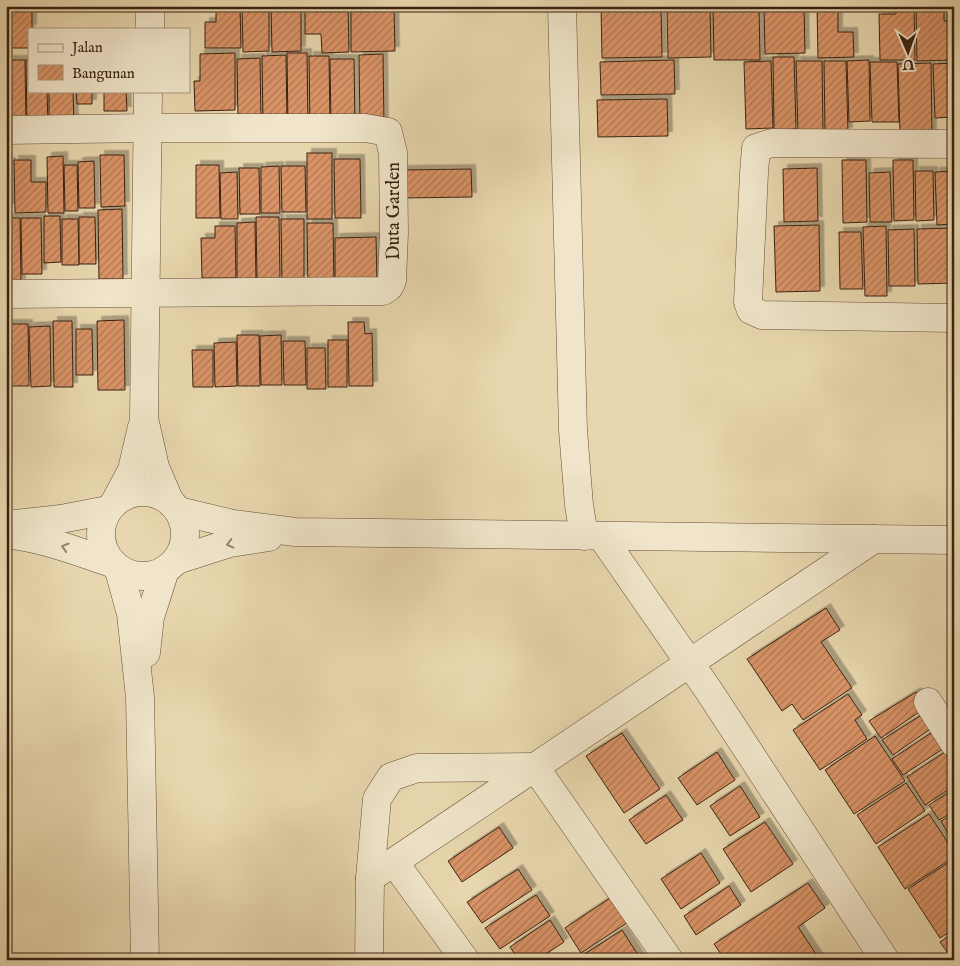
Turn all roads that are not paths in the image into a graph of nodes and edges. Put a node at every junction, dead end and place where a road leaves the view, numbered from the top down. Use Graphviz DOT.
graph roads {
  1 [pos="150,6"];
  2 [pos="562,6"];
  3 [pos="150,28"];
  4 [pos="148,92"];
  5 [pos="148,128"];
  6 [pos="6,130"];
  7 [pos="954,144"];
  8 [pos="146,292"];
  9 [pos="6,294"];
  10 [pos="954,318"];
  11 [pos="144,418"];
  12 [pos="111,506"];
  13 [pos="174,506"];
  14 [pos="6,525"];
  15 [pos="295,532"];
  16 [pos="6,534"];
  17 [pos="593,536"];
  18 [pos="874,539"];
  19 [pos="954,540"];
  20 [pos="171,565"];
  21 [pos="115,566"];
  22 [pos="690,663"];
  23 [pos="140,697"];
  24 [pos="928,702"];
  25 [pos="954,743"];
  26 [pos="536,767"];
  27 [pos="394,862"];
  28 [pos="370,878"];
  29 [pos="145,960"];
  30 [pos="369,960"];
  31 [pos="465,960"];
  32 [pos="669,960"];
  33 [pos="886,960"];
  1 -- 3 [label="street"];
  2 -- 17 [label="street"];
  4 -- 5 [label="street"];
  5 -- 6 [label="street, Duta Garden"];
  5 -- 8 [label="street"];
  5 -- 8 [label="street, Duta Garden"];
  7 -- 10 [label="street"];
  8 -- 9 [label="street, Duta Garden"];
  8 -- 11 [label="street"];
  11 -- 12 [label="street"];
  11 -- 13 [label="street"];
  12 -- 13 [label="street"];
  12 -- 14 [label="street"];
  12 -- 21 [label="street"];
  13 -- 15 [label="street"];
  13 -- 20 [label="street"];
  15 -- 17 [label="street"];
  15 -- 20 [label="street, one-way"];
  21 -- 16 [label="street, one-way"];
  17 -- 18 [label="street"];
  17 -- 22 [label="street"];
  18 -- 19 [label="street"];
  18 -- 22 [label="street"];
  20 -- 21 [label="street"];
  20 -- 23 [label="street"];
  21 -- 23 [label="street"];
  22 -- 26 [label="street"];
  22 -- 33 [label="street"];
  23 -- 29 [label="street"];
  24 -- 25 [label="street"];
  26 -- 27 [label="street"];
  26 -- 28 [label="street"];
  26 -- 32 [label="street"];
  27 -- 28 [label="street"];
  27 -- 31 [label="street"];
  28 -- 30 [label="street"];
}
